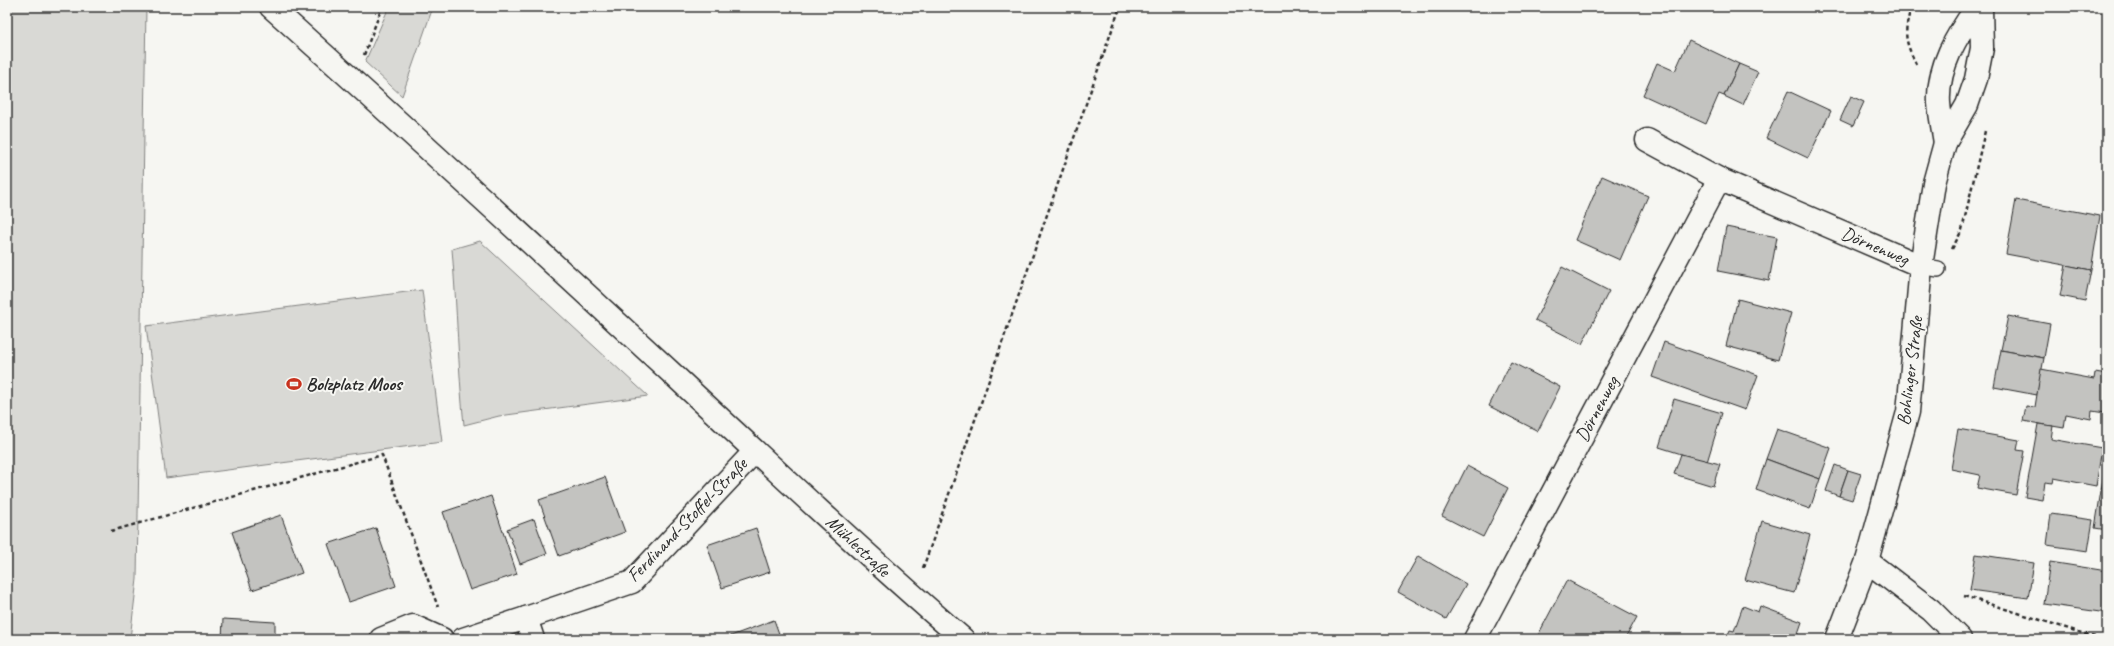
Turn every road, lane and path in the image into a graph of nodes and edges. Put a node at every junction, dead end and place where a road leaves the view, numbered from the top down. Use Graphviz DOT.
graph roads {
  1 [pos="271,7"];
  2 [pos="382,7"];
  3 [pos="1120,7"];
  4 [pos="1977,7"];
  5 [pos="1981,7"];
  6 [pos="352,79"];
  7 [pos="1647,140"];
  8 [pos="1945,143"];
  9 [pos="1719,179"];
  10 [pos="1930,268"];
  11 [pos="755,451"];
  12 [pos="111,531"];
  13 [pos="1867,561"];
  14 [pos="910,593"];
  15 [pos="1964,596"];
  16 [pos="438,610"];
  17 [pos="526,618"];
  18 [pos="381,639"];
  19 [pos="442,639"];
  20 [pos="463,639"];
  21 [pos="532,639"];
  22 [pos="963,639"];
  23 [pos="1475,639"];
  24 [pos="1837,639"];
  25 [pos="1960,639"];
  26 [pos="2101,639"];
  1 -- 6 [label="street, Mühlestraße"];
  2 -- 6 [label="path"];
  3 -- 14 [label="path"];
  4 -- 8 [label="street, Bohlinger Straße"];
  5 -- 8 [label="street, Bohlinger Straße"];
  6 -- 11 [label="street, Mühlestraße"];
  7 -- 9 [label="street, Dörnenweg"];
  8 -- 10 [label="street, Bohlinger Straße"];
  9 -- 10 [label="street, Dörnenweg"];
  9 -- 23 [label="street, Dörnenweg"];
  10 -- 13 [label="street, Bohlinger Straße"];
  11 -- 14 [label="street, Mühlestraße"];
  11 -- 17 [label="street, Ferdinand-Stoffel-Straße"];
  12 -- 16 [label="path"];
  13 -- 24 [label="street, Bohlinger Straße"];
  13 -- 25 [label="street"];
  14 -- 22 [label="street, Mühlestraße"];
  15 -- 26 [label="path"];
  17 -- 20 [label="street, Ferdinand-Stoffel-Straße"];
  17 -- 21 [label="street"];
  18 -- 19 [label="street"];
}
